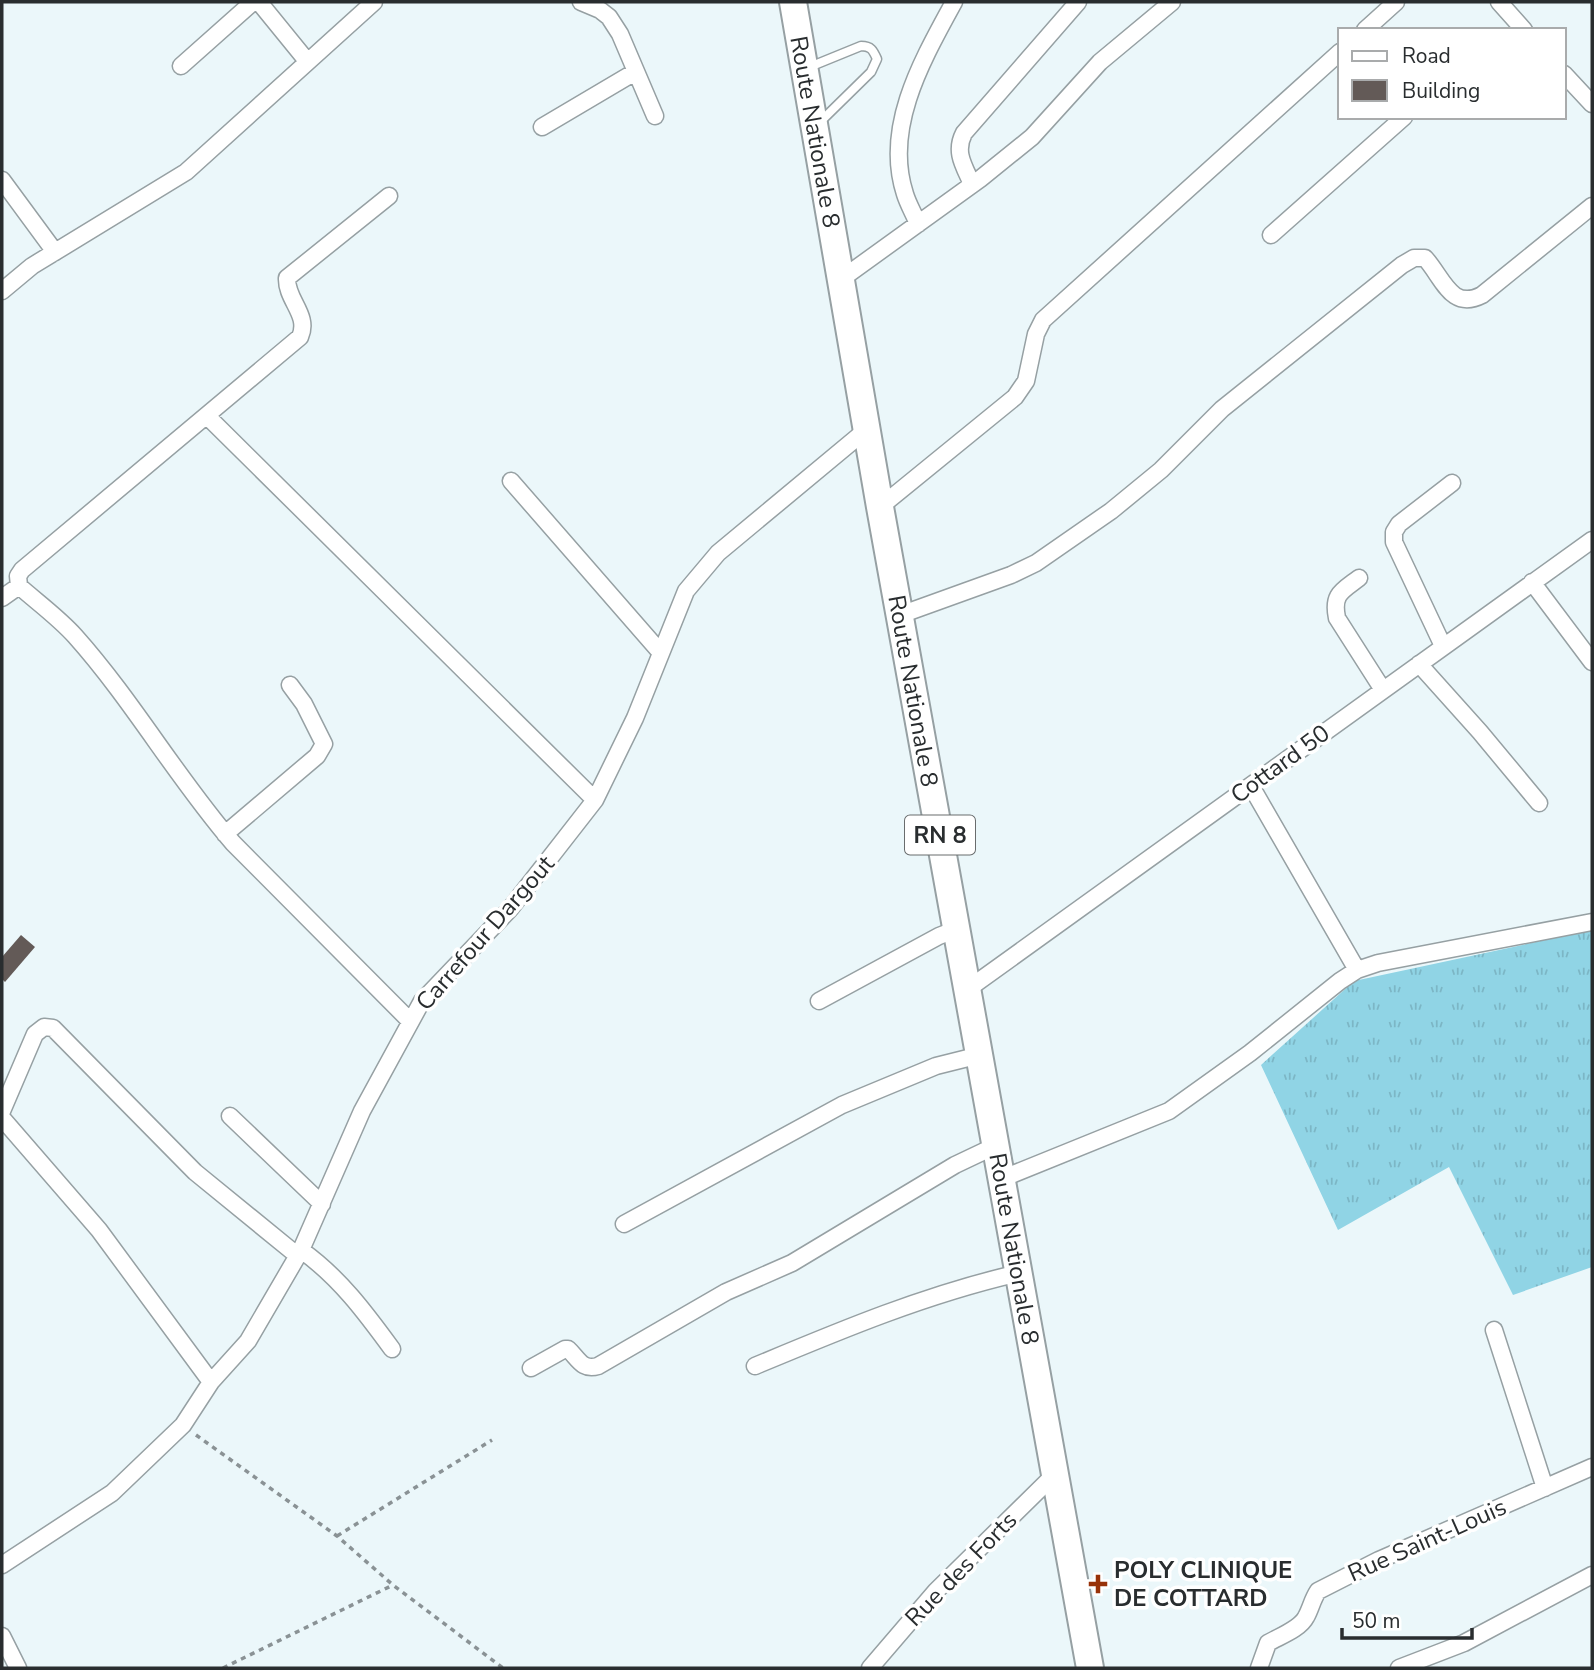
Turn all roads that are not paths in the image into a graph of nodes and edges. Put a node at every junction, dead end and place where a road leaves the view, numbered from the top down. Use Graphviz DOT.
graph roads {
  1 [pos="253,2"];
  2 [pos="259,2"];
  3 [pos="374,2"];
  4 [pos="581,2"];
  5 [pos="793,2"];
  6 [pos="954,2"];
  7 [pos="1077,2"];
  8 [pos="1172,2"];
  9 [pos="1396,2"];
  10 [pos="1499,2"];
  11 [pos="1515,27"];
  12 [pos="1367,28"];
  13 [pos="1338,54"];
  14 [pos="307,61"];
  15 [pos="181,65"];
  16 [pos="804,69"];
  17 [pos="635,72"];
  18 [pos="1566,76"];
  19 [pos="1589,93"];
  20 [pos="655,116"];
  21 [pos="1402,119"];
  22 [pos="542,127"];
  23 [pos="814,127"];
  24 [pos="2,180"];
  25 [pos="972,184"];
  26 [pos="390,196"];
  27 [pos="1592,206"];
  28 [pos="918,224"];
  29 [pos="1271,235"];
  30 [pos="55,252"];
  31 [pos="840,280"];
  32 [pos="2,291"];
  33 [pos="207,416"];
  34 [pos="866,430"];
  35 [pos="512,481"];
  36 [pos="1452,483"];
  37 [pos="880,507"];
  38 [pos="1592,540"];
  39 [pos="1359,578"];
  40 [pos="1532,582"];
  41 [pos="19,586"];
  42 [pos="2,598"];
  43 [pos="900,615"];
  44 [pos="1443,646"];
  45 [pos="661,653"];
  46 [pos="1592,662"];
  47 [pos="1419,664"];
  48 [pos="290,685"];
  49 [pos="1383,690"];
  50 [pos="1251,786"];
  51 [pos="595,800"];
  52 [pos="1539,803"];
  53 [pos="225,834"];
  54 [pos="1592,922"];
  55 [pos="957,929"];
  56 [pos="1357,970"];
  57 [pos="968,989"];
  58 [pos="819,1001"];
  59 [pos="411,1021"];
  60 [pos="980,1055"];
  61 [pos="2,1111"];
  62 [pos="230,1116"];
  63 [pos="2,1118"];
  64 [pos="995,1146"];
  65 [pos="1001,1179"];
  66 [pos="322,1204"];
  67 [pos="624,1224"];
  68 [pos="300,1253"];
  69 [pos="1018,1273"];
  70 [pos="1494,1330"];
  71 [pos="393,1349"];
  72 [pos="755,1366"];
  73 [pos="531,1368"];
  74 [pos="211,1382"];
  75 [pos="1592,1467"];
  76 [pos="1055,1474"];
  77 [pos="1545,1488"];
  78 [pos="2,1565"];
  79 [pos="1592,1575"];
  80 [pos="2,1636"];
  81 [pos="18,1668"];
  82 [pos="870,1668"];
  83 [pos="1090,1668"];
  84 [pos="1259,1668"];
  85 [pos="1399,1668"];
  1 -- 15 [label="street"];
  2 -- 14 [label="street"];
  3 -- 14 [label="street"];
  4 -- 17 [label="street"];
  5 -- 16 [label="main road, Route Nationale 8 / RN 8"];
  6 -- 28 [label="street"];
  7 -- 25 [label="street"];
  8 -- 25 [label="street"];
  9 -- 12 [label="street"];
  10 -- 11 [label="street"];
  13 -- 37 [label="street"];
  14 -- 30 [label="street"];
  16 -- 23 [label="main road, Route Nationale 8 / RN 8"];
  16 -- 23 [label="lane"];
  17 -- 20 [label="street"];
  17 -- 22 [label="street"];
  18 -- 19 [label="street"];
  21 -- 29 [label="street"];
  23 -- 31 [label="main road, Route Nationale 8 / RN 8"];
  24 -- 30 [label="street"];
  25 -- 28 [label="street"];
  26 -- 33 [label="street"];
  27 -- 43 [label="street"];
  28 -- 31 [label="street"];
  30 -- 32 [label="street"];
  31 -- 34 [label="main road, Route Nationale 8 / RN 8"];
  33 -- 41 [label="street"];
  33 -- 51 [label="street"];
  34 -- 37 [label="main road, Route Nationale 8 / RN 8"];
  34 -- 45 [label="street, Carrefour Dargout"];
  35 -- 45 [label="street"];
  36 -- 44 [label="street"];
  37 -- 43 [label="main road, Route Nationale 8 / RN 8"];
  38 -- 40 [label="street, Cottard 50"];
  39 -- 49 [label="street"];
  40 -- 44 [label="street, Cottard 50"];
  40 -- 46 [label="street"];
  41 -- 42 [label="street"];
  41 -- 53 [label="street"];
  43 -- 55 [label="main road, Route Nationale 8 / RN 8"];
  44 -- 47 [label="street, Cottard 50"];
  45 -- 51 [label="street, Carrefour Dargout"];
  47 -- 49 [label="street, Cottard 50"];
  47 -- 52 [label="street"];
  48 -- 53 [label="street"];
  49 -- 50 [label="street, Cottard 50"];
  50 -- 56 [label="street"];
  50 -- 57 [label="street, Cottard 50"];
  51 -- 59 [label="street, Carrefour Dargout"];
  53 -- 59 [label="street"];
  54 -- 56 [label="street"];
  55 -- 57 [label="main road, Route Nationale 8 / RN 8"];
  55 -- 58 [label="street"];
  56 -- 65 [label="street"];
  57 -- 60 [label="main road, Route Nationale 8 / RN 8"];
  59 -- 66 [label="street, Carrefour Dargout"];
  60 -- 64 [label="main road, Route Nationale 8 / RN 8"];
  60 -- 67 [label="street"];
  61 -- 68 [label="street"];
  62 -- 66 [label="street"];
  63 -- 74 [label="street"];
  64 -- 65 [label="main road, Route Nationale 8 / RN 8"];
  64 -- 73 [label="street"];
  65 -- 69 [label="main road, Route Nationale 8 / RN 8"];
  66 -- 68 [label="street, Carrefour Dargout"];
  68 -- 71 [label="street"];
  68 -- 74 [label="street, Carrefour Dargout"];
  69 -- 72 [label="street"];
  69 -- 76 [label="main road, Route Nationale 8 / RN 8"];
  70 -- 77 [label="street"];
  74 -- 78 [label="street, Carrefour Dargout"];
  75 -- 77 [label="street, Rue Saint-Louis"];
  76 -- 82 [label="street, Rue des Forts"];
  76 -- 83 [label="main road, Route Nationale 8 / RN 8"];
  77 -- 84 [label="street, Rue Saint-Louis"];
  79 -- 85 [label="street"];
  80 -- 81 [label="street"];
}
